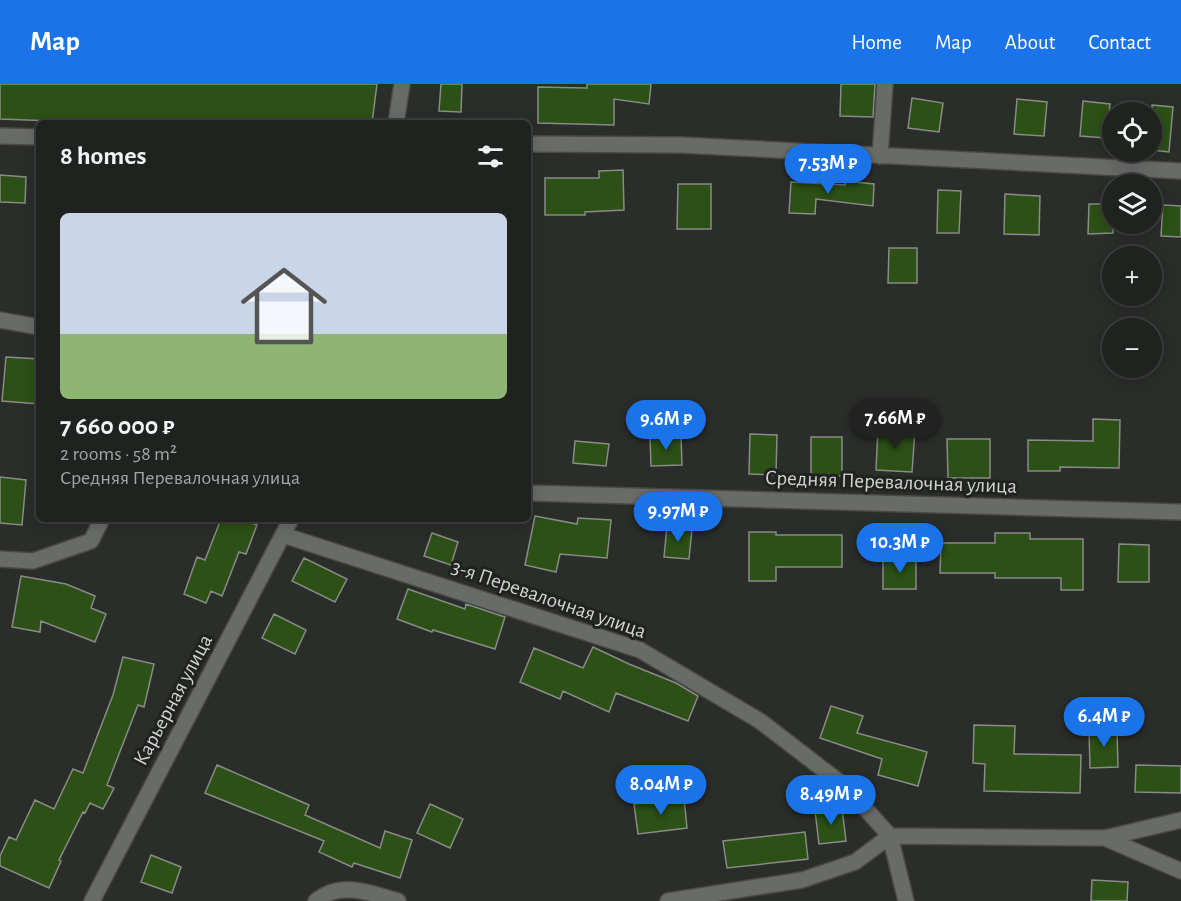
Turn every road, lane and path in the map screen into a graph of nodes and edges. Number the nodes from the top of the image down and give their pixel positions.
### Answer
1 (402, 84) edge
2 (885, 84) edge
3 (396, 120) edge
4 (0, 136) edge
5 (36, 137) edge
6 (531, 144) edge
7 (880, 156) junction
8 (1181, 171) edge
9 (0, 320) edge
10 (36, 326) edge
11 (531, 493) edge
12 (1181, 512) edge
13 (100, 522) edge
14 (290, 522) edge
15 (283, 536) junction
16 (0, 559) edge
17 (1181, 820) edge
18 (890, 836) junction
19 (1105, 838) junction
20 (1181, 872) edge
21 (92, 901) edge
22 (316, 901) edge
23 (398, 901) edge
24 (668, 901) edge
25 (906, 901) edge

1 - 3 street
2 - 7 street
4 - 5 street
6 - 7 street
7 - 8 street
9 - 10 street
11 - 12 street, Средняя Перевалочная улица
13 - 16 street
14 - 15 street, Карьерная улица
15 - 18 street, 3-я Перевалочная улица
15 - 21 street, Карьерная улица
17 - 19 street
18 - 19 street
18 - 24 street
18 - 25 street
19 - 20 street
22 - 23 street

